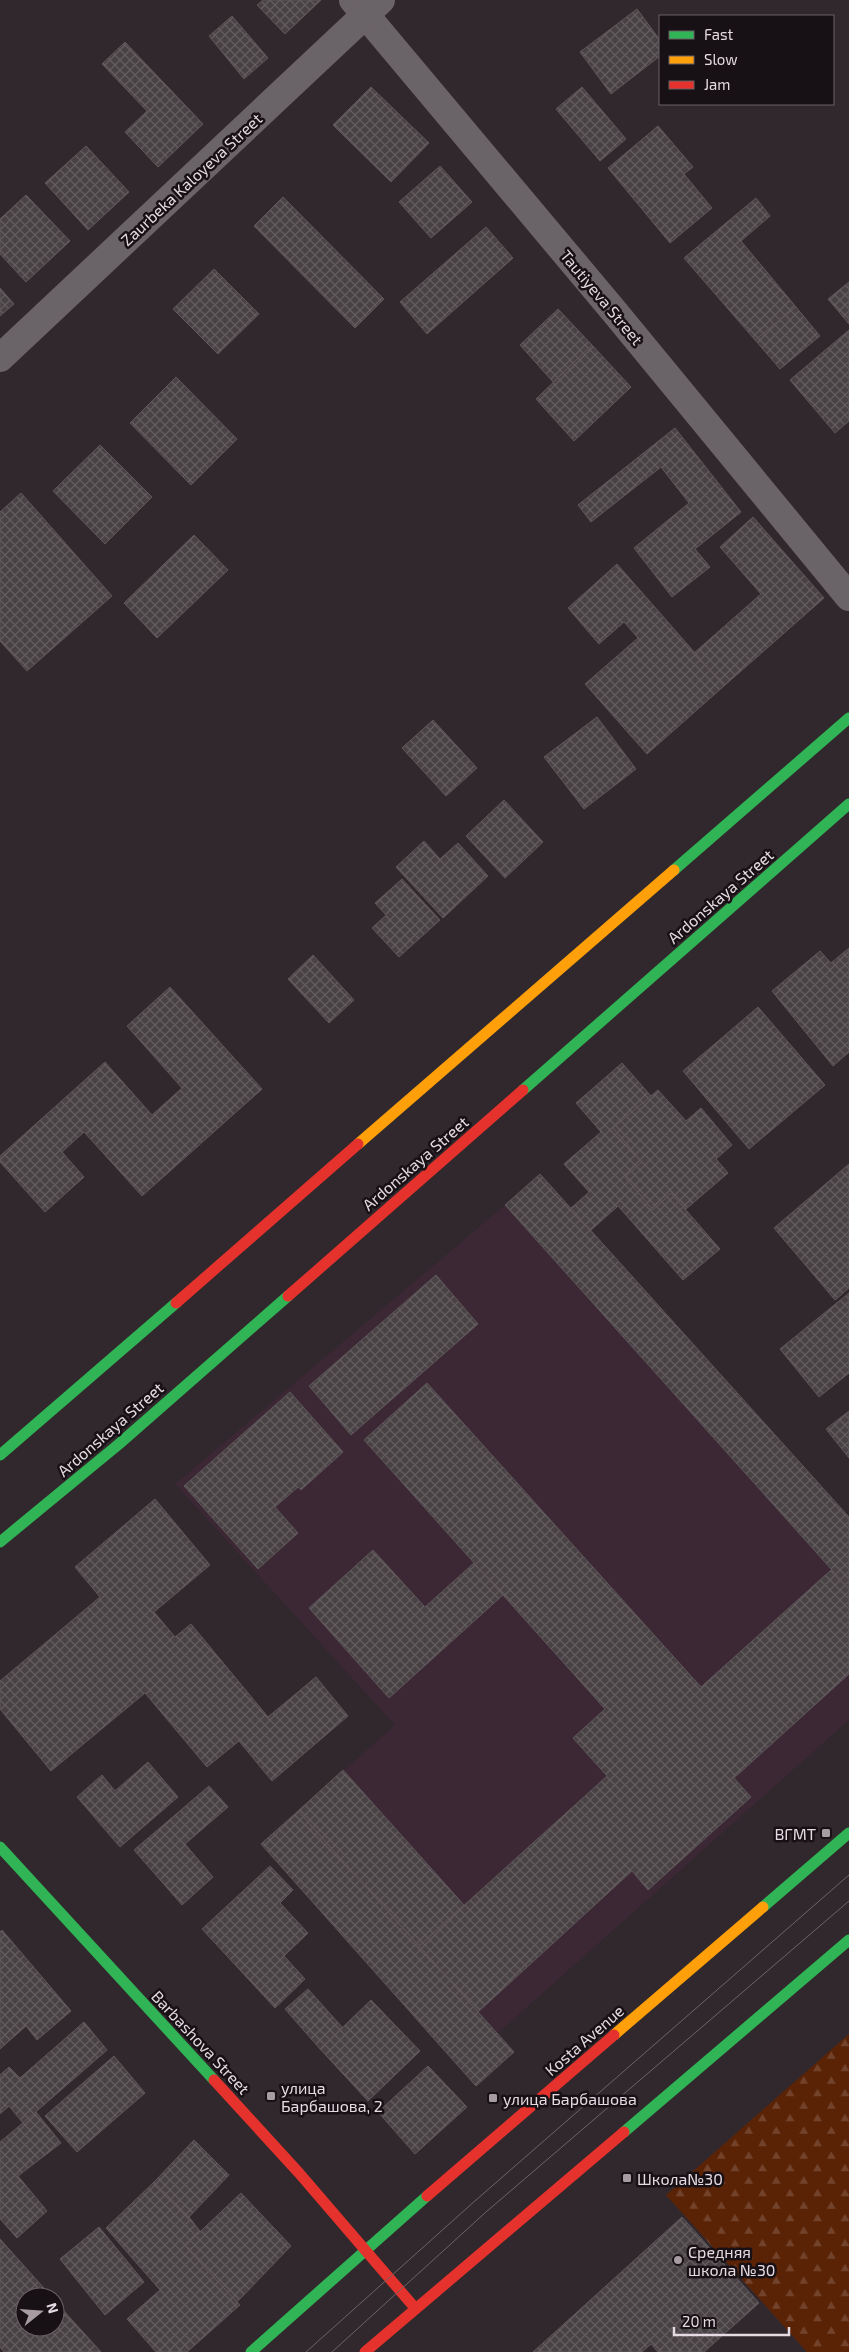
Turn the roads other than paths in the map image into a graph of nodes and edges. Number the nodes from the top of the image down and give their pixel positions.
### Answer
1 (367, 5) edge
2 (0, 358) edge
3 (849, 597) edge
4 (849, 718) edge
5 (849, 804) edge
6 (0, 1455) edge
7 (0, 1542) edge
8 (849, 1833) edge
9 (0, 1847) edge
10 (849, 1940) edge
11 (367, 2250) junction
12 (415, 2308) junction
13 (251, 2352) edge
14 (365, 2352) edge

1 - 2 street, Zaurbeka Kaloyeva Street
1 - 3 street, Tautiyeva Street
4 - 6 main road
5 - 7 main road, Ardonskaya Street
8 - 11 main road, Kosta Avenue
9 - 11 main road, Barbashova Street
10 - 12 main road
11 - 12 main road, Barbashova Street
11 - 13 main road, Kosta Avenue
12 - 14 main road

